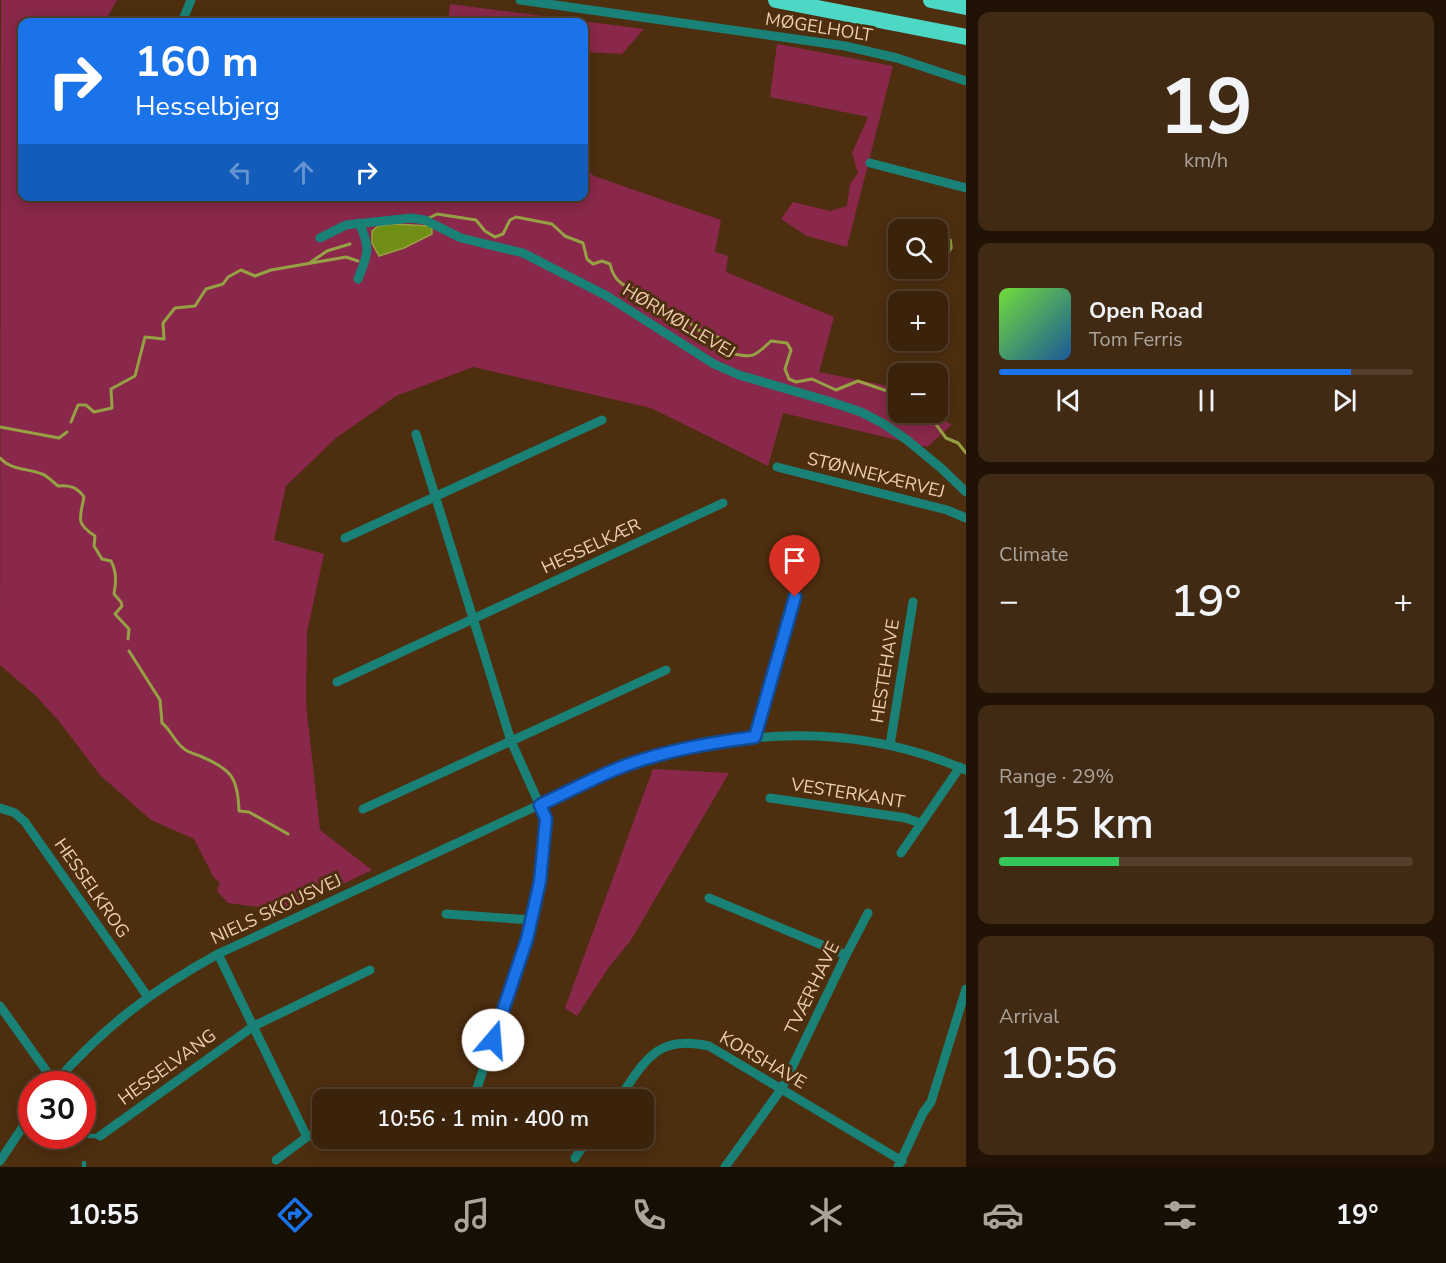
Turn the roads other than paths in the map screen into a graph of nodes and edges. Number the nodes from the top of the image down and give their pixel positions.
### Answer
1 (191, 0) edge
2 (520, 0) edge
3 (776, 0) edge
4 (931, 0) edge
5 (966, 7) edge
6 (184, 18) edge
7 (934, 30) junction
8 (966, 37) edge
9 (966, 42) edge
10 (966, 81) edge
11 (870, 163) dead end
12 (966, 188) edge
13 (359, 223) junction
14 (320, 238) dead end
15 (358, 279) dead end
16 (602, 420) dead end
17 (416, 434) dead end
18 (777, 467) dead end
19 (966, 492) edge
20 (436, 496) junction
21 (723, 503) dead end
22 (966, 518) edge
23 (345, 538) dead end
24 (795, 597) dead end
25 (912, 602) dead end
26 (473, 619) junction
27 (666, 669) dead end
28 (338, 682) dead end
29 (755, 737) junction
30 (511, 741) junction
31 (890, 745) junction
32 (963, 768) edge
33 (770, 798) dead end
34 (540, 805) junction
35 (0, 808) edge
36 (363, 809) dead end
37 (920, 823) junction
38 (902, 853) dead end
39 (709, 898) dead end
40 (868, 913) dead end
41 (447, 914) dead end
42 (531, 920) junction
43 (218, 954) junction
44 (846, 955) junction
45 (369, 970) dead end
46 (966, 989) edge
47 (148, 997) junction
48 (0, 1006) edge
49 (7, 1015) junction
50 (0, 1024) edge
51 (254, 1026) junction
52 (45, 1071) edge
53 (66, 1071) edge
54 (782, 1088) junction
55 (477, 1089) edge
56 (626, 1089) edge
57 (18, 1134) edge
58 (312, 1135) edge
59 (96, 1136) edge
60 (100, 1136) joint
61 (307, 1137) junction
62 (582, 1149) edge
63 (575, 1158) dead end
64 (276, 1160) dead end
65 (0, 1161) edge
66 (900, 1164) edge
67 (725, 1167) edge

1 - 6 street
2 - 10 street, MØGELHOLT
3 - 7 highway
4 - 5 highway
7 - 8 highway
7 - 9 highway
11 - 12 street
13 - 14 street, HØRMØLLEVEJ
13 - 15 street
13 - 19 street, HØRMØLLEVEJ
16 - 20 street
17 - 20 street
18 - 22 street, STØNNEKÆRVEJ
20 - 23 street
20 - 26 street
21 - 26 street, HESSELKÆR
24 - 29 street
25 - 31 street, HESTEHAVE
26 - 28 street, HESSELKÆR
26 - 30 street
27 - 30 street
29 - 31 street, NIELS SKOUSVEJ
29 - 34 street, NIELS SKOUSVEJ
30 - 34 street
30 - 36 street
31 - 32 street, NIELS SKOUSVEJ
32 - 37 street, VESTERKANT
33 - 37 street, VESTERKANT
34 - 42 street
34 - 43 street, NIELS SKOUSVEJ
35 - 47 street, HESSELKROG
37 - 38 street, VESTERKANT
39 - 44 street
40 - 44 street, TVÆRHAVE
41 - 42 street
42 - 55 street
43 - 47 street, NIELS SKOUSVEJ
43 - 51 street
44 - 54 street, TVÆRHAVE
45 - 51 street, HESSELVANG
46 - 66 street
47 - 53 street, NIELS SKOUSVEJ
48 - 49 street
49 - 50 street
49 - 52 street
51 - 60 street, HESSELVANG
51 - 61 street
54 - 56 street, KORSHAVE
54 - 66 street, KORSHAVE
54 - 67 street, TVÆRHAVE
57 - 65 street
58 - 61 street
59 - 60 lane
61 - 64 street
62 - 63 street

